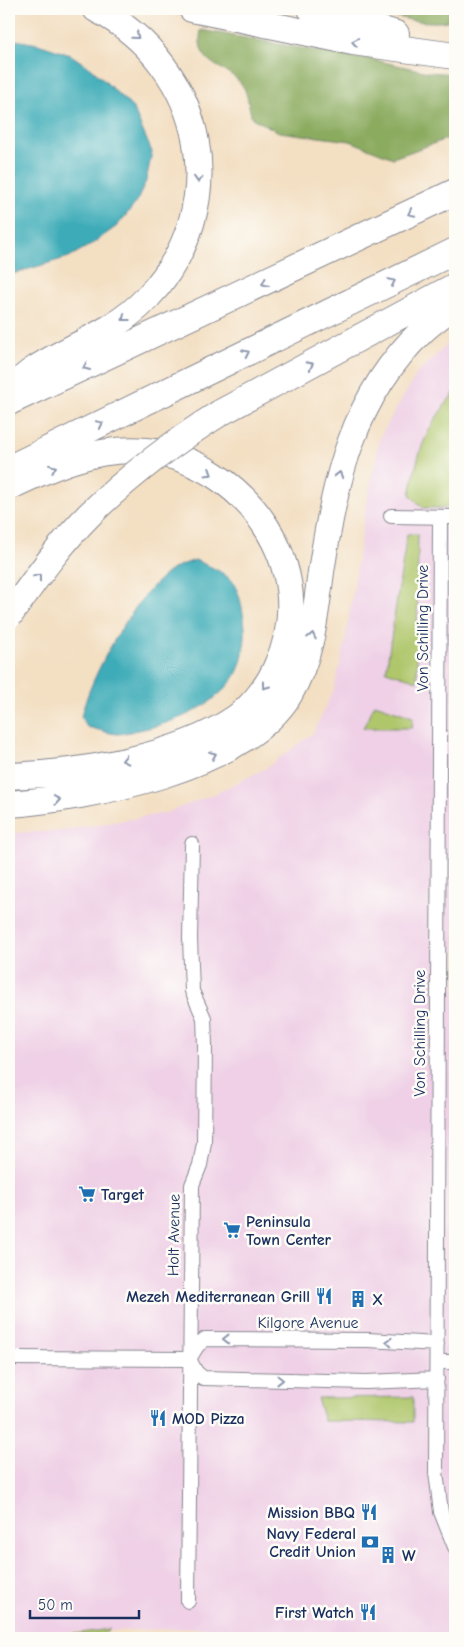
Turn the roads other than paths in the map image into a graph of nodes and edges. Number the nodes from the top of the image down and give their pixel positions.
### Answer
1 (96, 9) edge
2 (192, 9) edge
3 (311, 9) edge
4 (455, 45) edge
5 (455, 56) edge
6 (455, 192) edge
7 (455, 251) edge
8 (455, 286) edge
9 (455, 304) edge
10 (9, 391) edge
11 (9, 402) edge
12 (9, 469) edge
13 (9, 487) edge
14 (391, 516) dead end
15 (440, 517) junction
16 (455, 517) edge
17 (9, 616) edge
18 (9, 776) edge
19 (9, 804) edge
20 (192, 844) dead end
21 (437, 1344) junction
22 (9, 1358) edge
23 (189, 1359) junction
24 (438, 1362) junction
25 (455, 1362) edge
26 (437, 1379) junction
27 (455, 1547) edge
28 (188, 1601) dead end

1 -> 10 highway
5 -> 2 highway
3 - 4 highway
6 -> 11 highway
12 -> 7 highway
17 -> 8 highway, bridge
19 -> 9 highway
13 -> 18 highway
14 - 15 street
15 - 16 street
15 - 21 street, Von Schilling Drive
20 - 23 street, Holt Avenue
21 -> 23 street, Kilgore Avenue
21 - 24 street, Von Schilling Drive
22 - 23 street
23 -> 26 street
23 - 28 street, Holt Avenue
24 - 25 street
24 - 26 street, Von Schilling Drive
26 - 27 street, Von Schilling Drive

